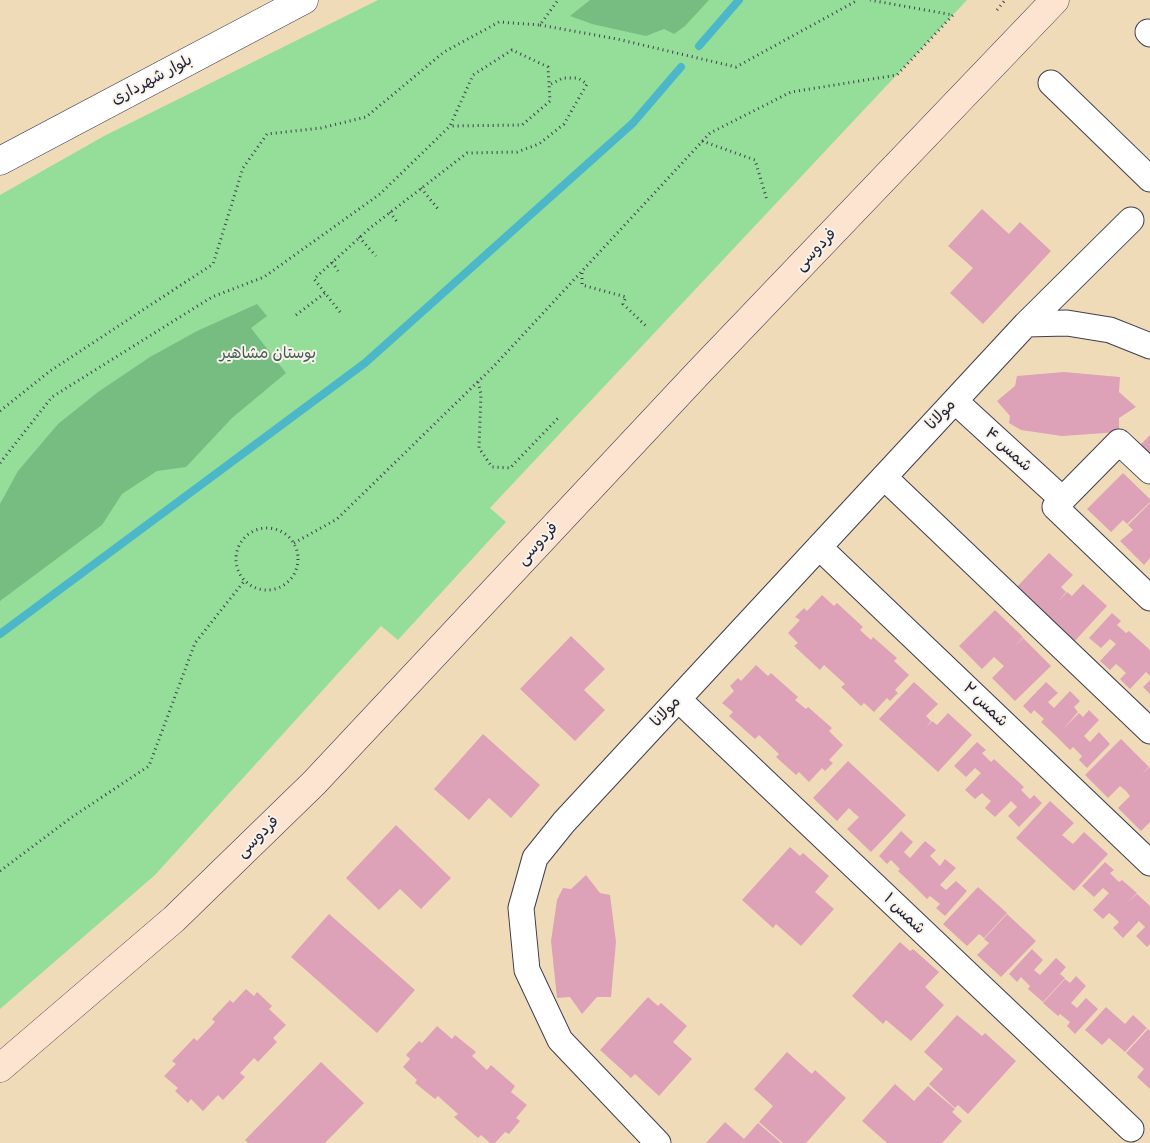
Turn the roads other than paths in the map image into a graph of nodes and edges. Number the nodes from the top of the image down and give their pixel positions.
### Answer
1 (304, 0) edge
2 (1055, 0) edge
3 (1051, 83) dead end
4 (0, 161) edge
5 (1150, 180) edge
6 (1131, 220) dead end
7 (1026, 324) junction
8 (1150, 346) edge
9 (954, 401) junction
10 (1150, 471) edge
11 (884, 477) junction
12 (1059, 503) junction
13 (819, 547) junction
14 (1150, 598) edge
15 (678, 699) junction
16 (1150, 731) edge
17 (1150, 863) edge
18 (0, 1068) edge
19 (1131, 1129) dead end
20 (658, 1143) edge

1 - 4 street, بلوار شهرداری
2 - 18 main road, فردوسی
3 - 5 street
6 - 7 street, مولانا
7 - 8 street
7 - 9 street, مولانا
9 - 11 street, مولانا
9 - 12 street, شمس ۴
10 - 12 street
11 - 13 street, مولانا
11 - 16 street
12 - 14 street, شمس ۴
13 - 15 street, مولانا
13 - 17 street, شمس ۲
15 - 19 street, شمس ۱
15 - 20 street, مولانا

